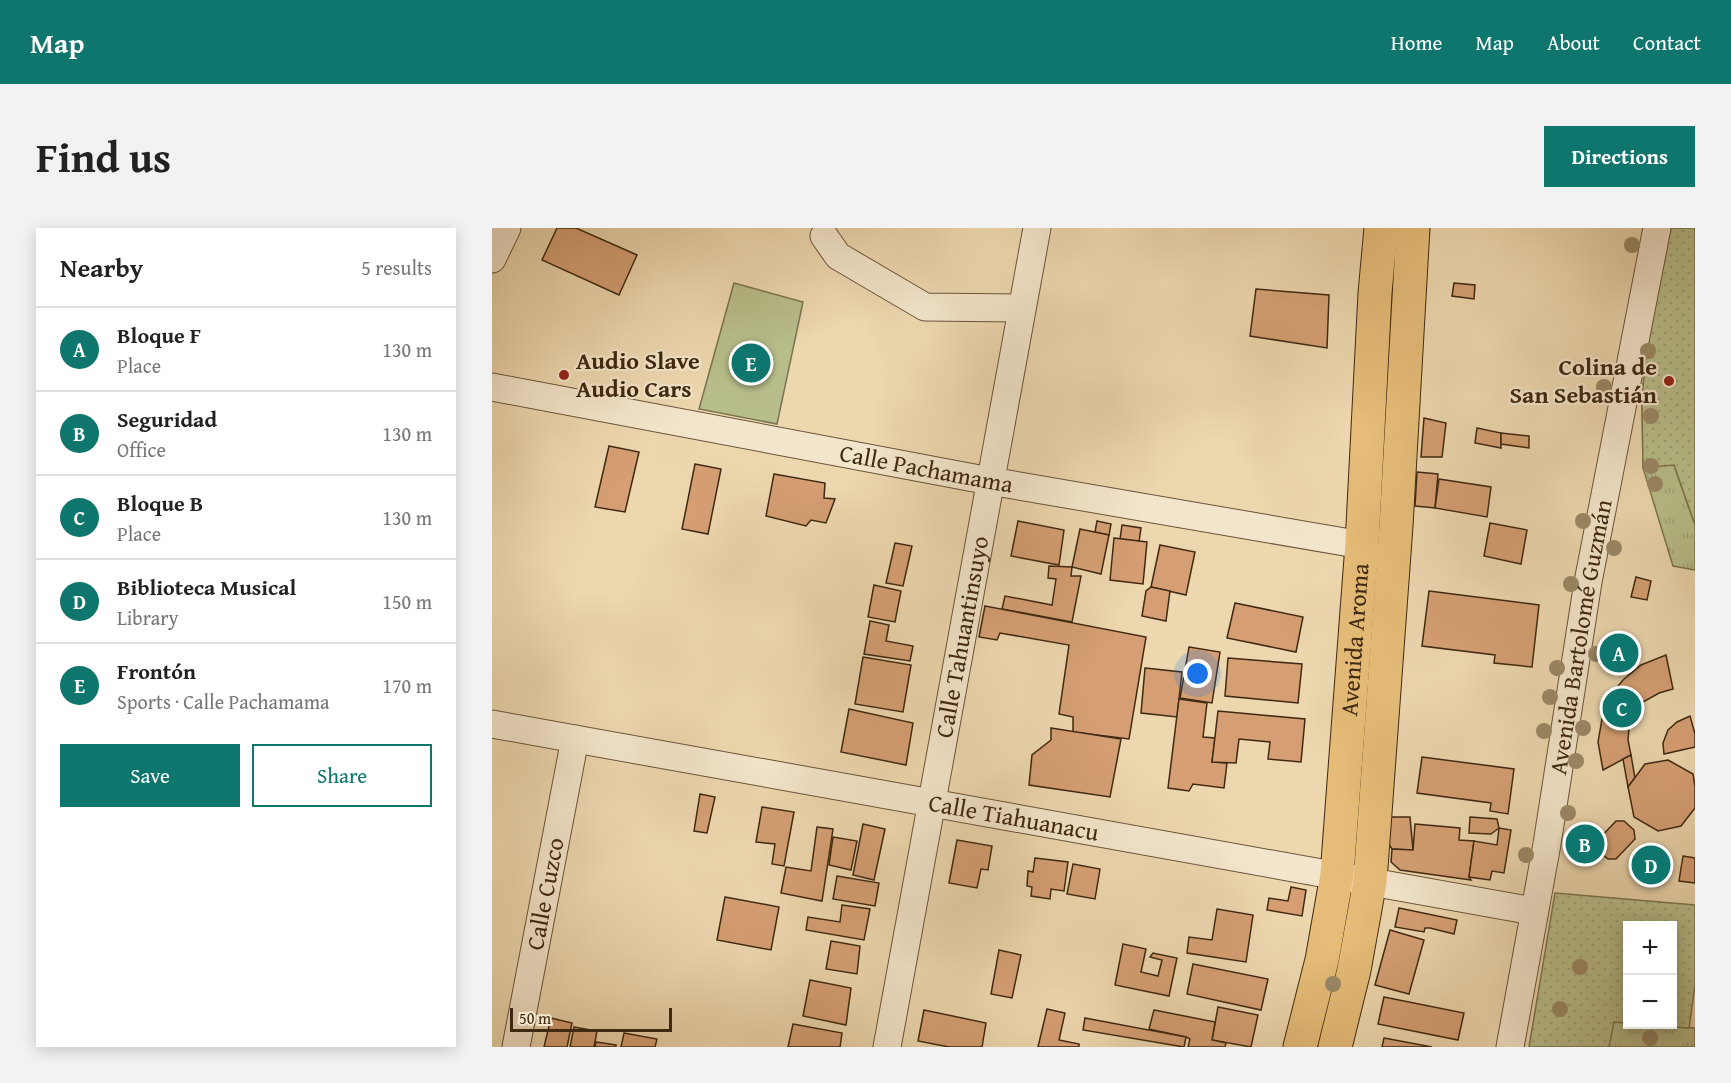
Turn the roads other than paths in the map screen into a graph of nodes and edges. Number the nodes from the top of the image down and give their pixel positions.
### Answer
1 (507, 228) edge
2 (1037, 228) edge
3 (1381, 228) edge
4 (1413, 228) edge
5 (1657, 228) edge
6 (824, 236) dead end
7 (492, 259) edge
8 (1022, 308) junction
9 (492, 387) edge
10 (990, 481) junction
11 (1362, 544) junction
12 (492, 724) edge
13 (574, 739) junction
14 (933, 803) junction
15 (1336, 875) junction
16 (1370, 881) junction
17 (1533, 911) junction
18 (516, 1047) edge
19 (887, 1047) edge
20 (1300, 1047) edge
21 (1335, 1047) edge
22 (1510, 1047) edge

1 - 7 street
2 - 8 street, Calle Tahuantinsuyo
3 - 11 main road, Avenida Aroma
4 - 16 main road, Avenida Aroma
5 - 17 street, Avenida Bartolomé Guzmán
6 - 8 street
8 - 10 street, Calle Tahuantinsuyo
9 - 10 street, Calle Pachamama
10 - 11 street, Calle Pachamama
10 - 14 street, Calle Tahuantinsuyo
11 - 15 main road, Avenida Aroma
12 - 13 street, Calle Tiahuanacu
13 - 14 street, Calle Tiahuanacu
13 - 18 street, Calle Cuzco
14 - 15 street, Calle Tiahuanacu
14 - 19 street, Calle Tahuantinsuyo
15 - 16 street, Calle Tiahuanacu
15 - 20 main road, Avenida Aroma
16 - 17 street, Calle Tiahuanacu
16 - 21 main road, Avenida Aroma
17 - 22 street, Avenida Bartolomé Guzmán

